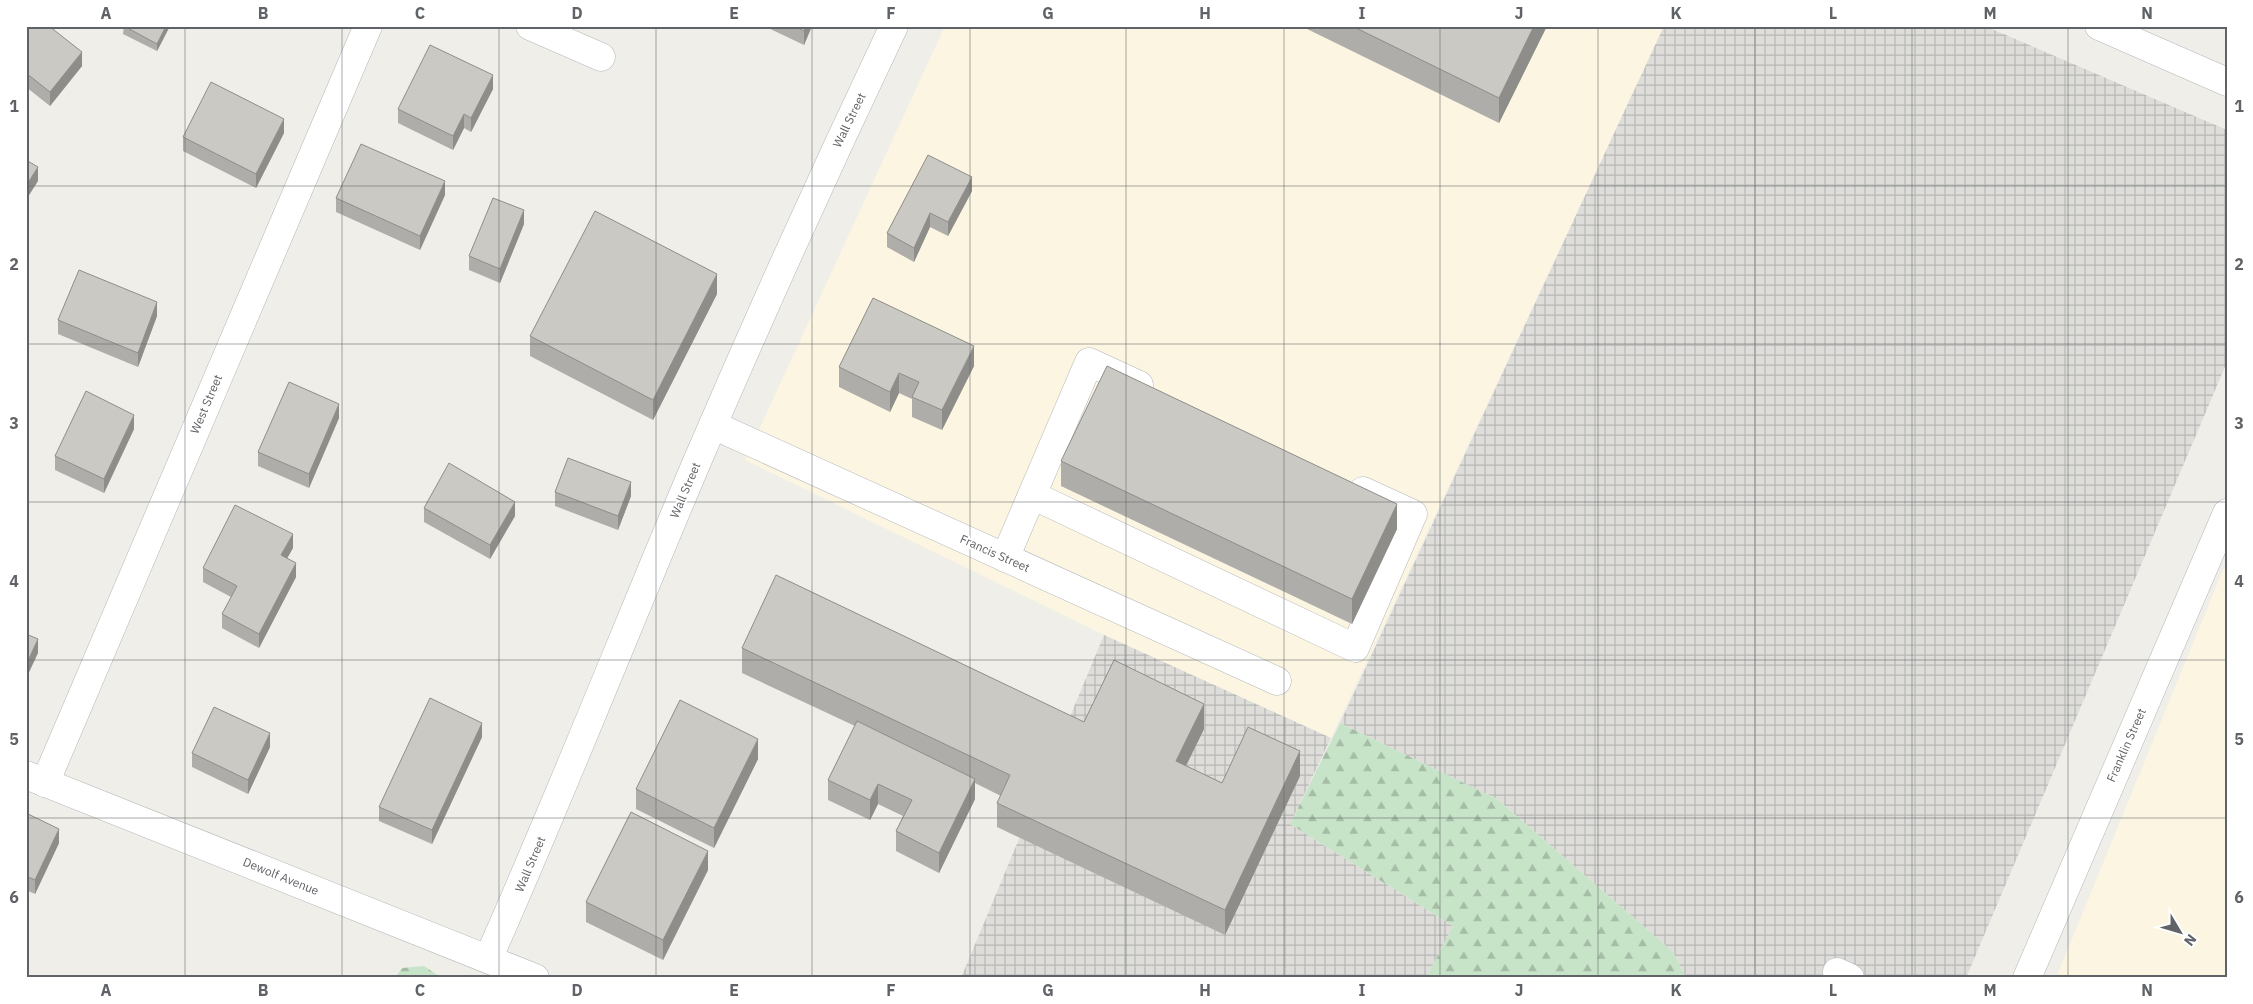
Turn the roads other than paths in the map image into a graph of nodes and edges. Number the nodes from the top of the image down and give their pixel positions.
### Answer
1 (368, 26) edge
2 (530, 26) edge
3 (894, 26) edge
4 (2099, 26) edge
5 (601, 57) dead end
6 (2227, 82) edge
7 (1161, 396) edge
8 (713, 425) junction
9 (1341, 480) edge
10 (1032, 495) junction
11 (2227, 512) edge
12 (1005, 558) junction
13 (1277, 681) dead end
14 (36, 779) edge
15 (488, 959) junction
16 (535, 978) edge
17 (2026, 978) edge

1 - 14 street, West Street
2 - 5 street
3 - 8 street, Wall Street
4 - 6 street
7 - 10 street
8 - 12 street, Francis Street
8 - 15 street, Wall Street
9 - 10 street
10 - 12 street
11 - 17 street, Franklin Street
12 - 13 street, Francis Street
14 - 15 street, Dewolf Avenue
15 - 16 street, Dewolf Avenue

